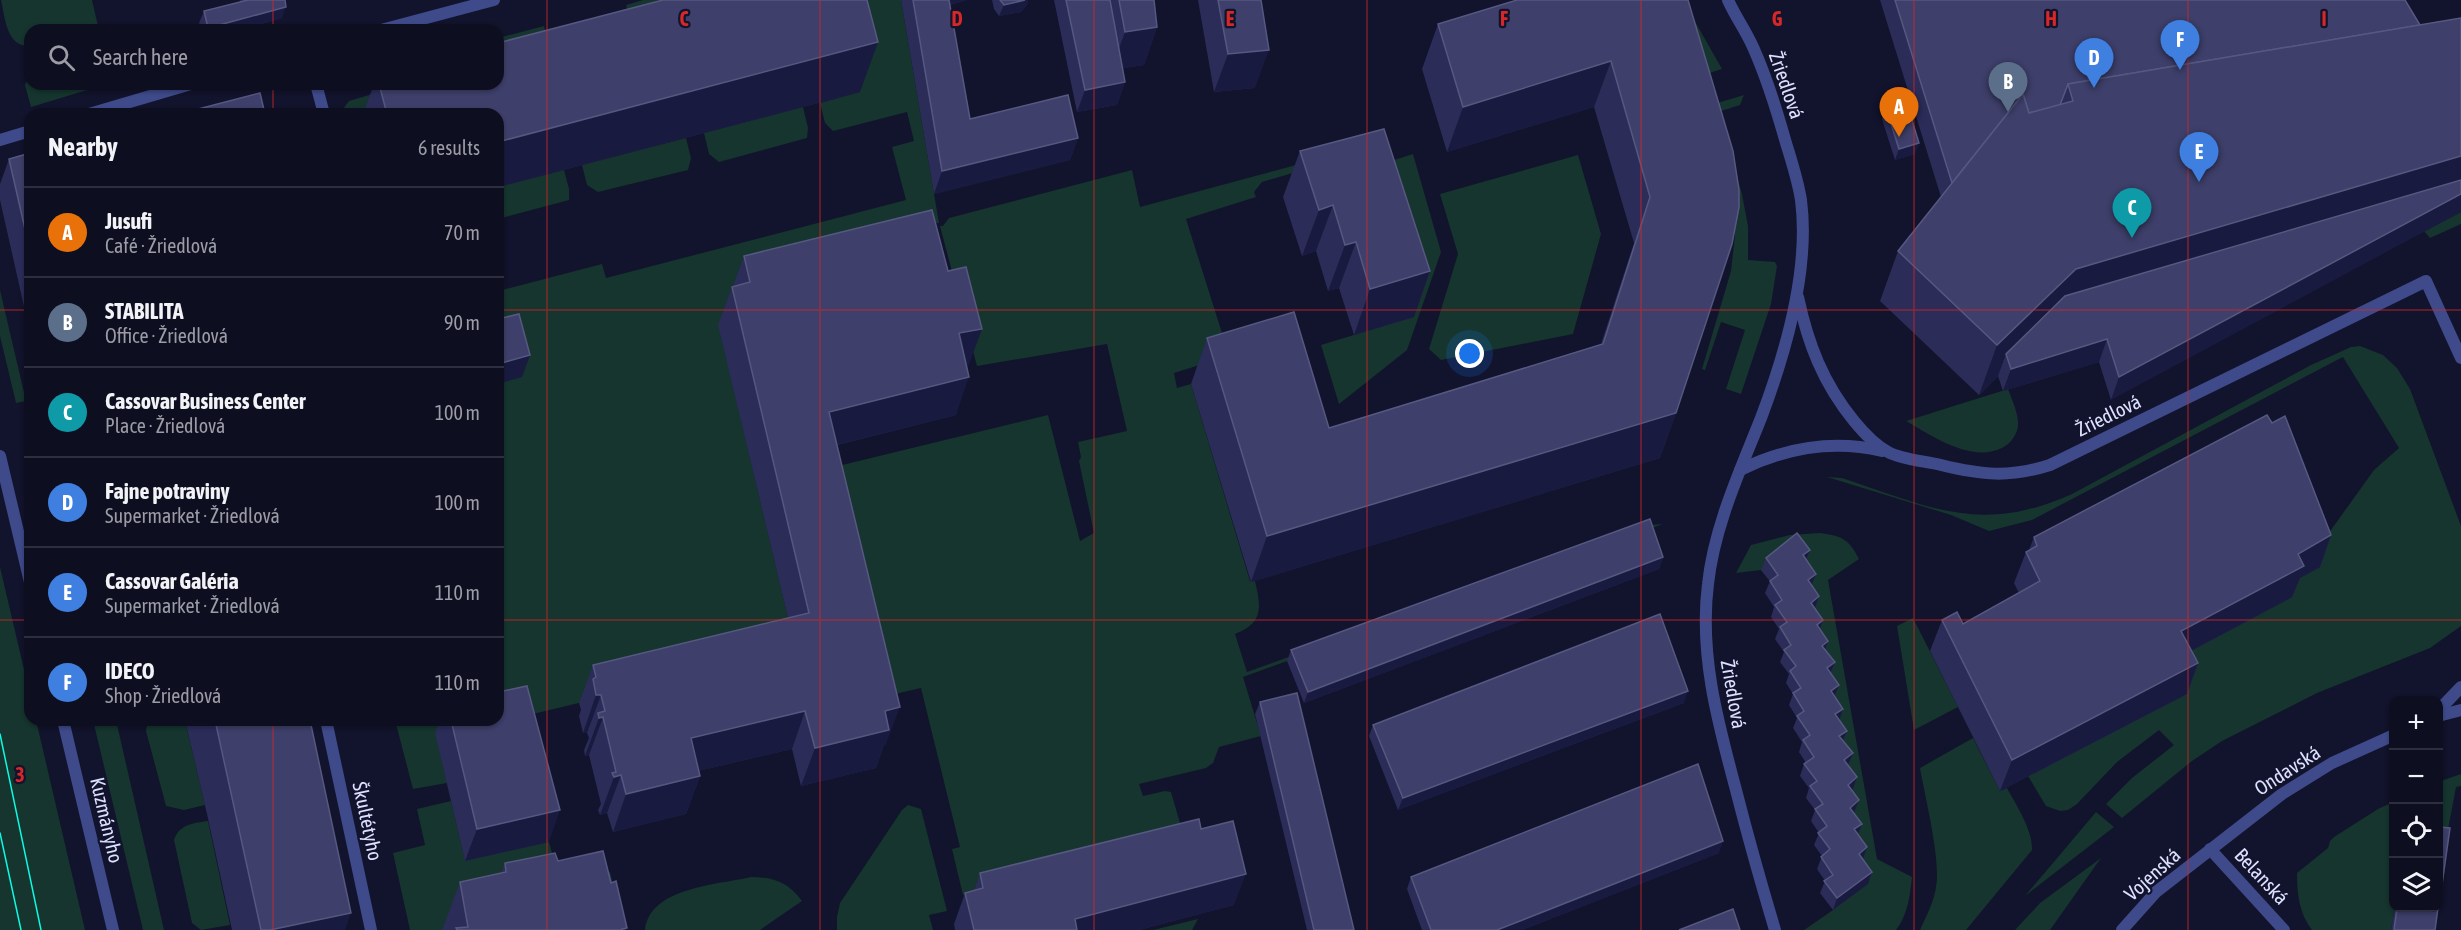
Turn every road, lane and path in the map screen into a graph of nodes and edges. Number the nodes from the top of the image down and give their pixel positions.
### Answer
1 (494, 0) edge
2 (1727, 1) edge
3 (404, 24) edge
4 (170, 90) edge
5 (318, 90) edge
6 (109, 108) edge
7 (322, 108) edge
8 (24, 133) edge
9 (0, 140) edge
10 (1797, 292) junction
11 (2461, 358) edge
12 (1888, 452) junction
13 (0, 456) edge
14 (1740, 470) junction
15 (24, 557) edge
16 (2461, 687) edge
17 (2443, 707) edge
18 (2461, 710) edge
19 (2443, 715) edge
20 (64, 726) edge
21 (327, 726) edge
22 (2389, 737) edge
23 (2210, 849) junction
24 (113, 930) edge
25 (371, 930) edge
26 (1775, 930) edge
27 (2122, 930) edge
28 (2284, 930) edge

1 - 3 street
2 - 10 street, Žriedlová
4 - 6 street
5 - 7 street
8 - 9 street
10 - 12 street, Žriedlová
10 - 14 street, Žriedlová
11 - 12 street, Žriedlová
12 - 14 street
13 - 15 street
14 - 26 street, Žriedlová
16 - 17 street
18 - 19 street
20 - 24 street, Kuzmányho
21 - 25 street, Škultétyho
22 - 23 street, Ondavská
23 - 27 street, Vojenská
23 - 28 street, Belanská

